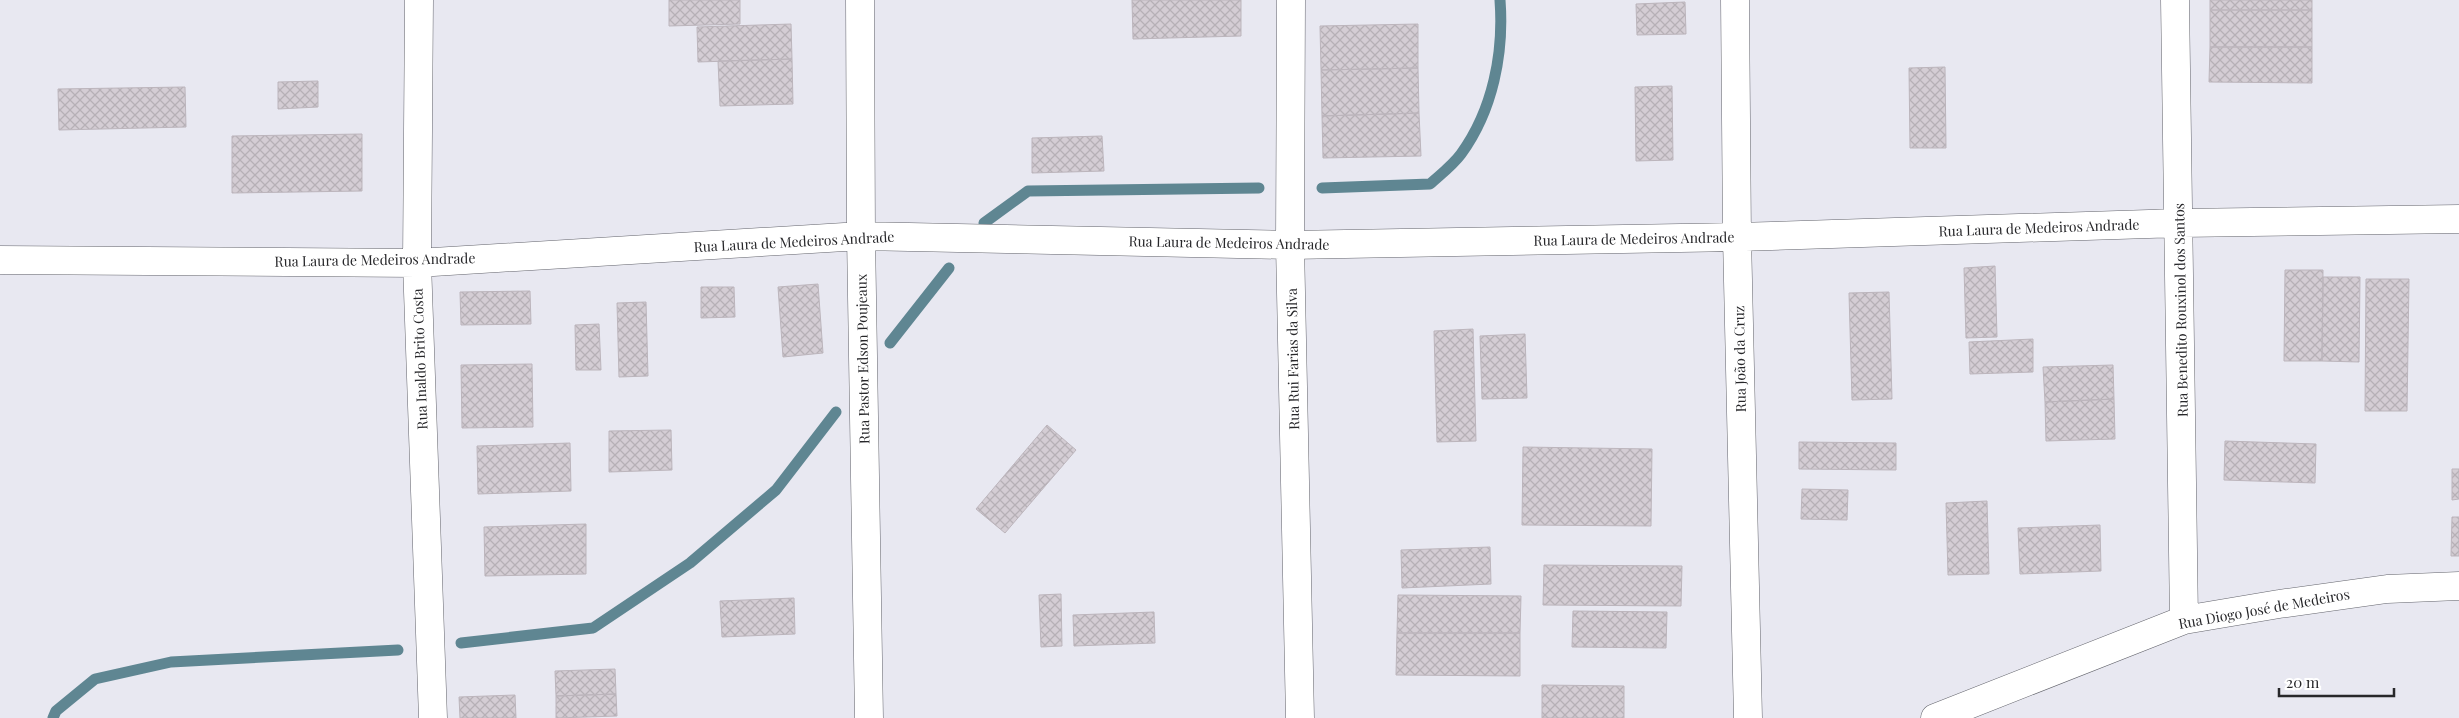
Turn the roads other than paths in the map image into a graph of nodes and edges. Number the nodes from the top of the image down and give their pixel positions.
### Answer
1 (419, 0) edge
2 (860, 0) edge
3 (1291, 0) edge
4 (1735, 0) edge
5 (2175, 0) edge
6 (2459, 219) edge
7 (2180, 223) junction
8 (861, 236) junction
9 (1737, 237) junction
10 (1290, 246) junction
11 (0, 260) edge
12 (417, 263) junction
13 (2459, 586) edge
14 (2184, 620) junction
15 (432, 718) edge
16 (869, 718) edge
17 (1300, 718) edge
18 (1748, 718) edge
19 (1935, 718) edge

1 - 12 street, Rua Inaldo Brito Costa
2 - 8 street, Rua Pastor Edson Poujeaux
3 - 10 street, Rua Rui Farias da Silva
4 - 9 street, Rua João da Cruz
5 - 7 street, Rua Benedito Rouxinol dos Santos
6 - 7 street, Rua Laura de Medeiros Andrade
7 - 9 street, Rua Laura de Medeiros Andrade
7 - 14 street, Rua Benedito Rouxinol dos Santos
8 - 10 street, Rua Laura de Medeiros Andrade
8 - 12 street, Rua Laura de Medeiros Andrade
8 - 16 street, Rua Pastor Edson Poujeaux
9 - 10 street, Rua Laura de Medeiros Andrade
9 - 18 street, Rua João da Cruz
10 - 17 street, Rua Rui Farias da Silva
11 - 12 street, Rua Laura de Medeiros Andrade
12 - 15 street, Rua Inaldo Brito Costa
13 - 14 street, Rua Diogo José de Medeiros
14 - 19 street, Rua Diogo José de Medeiros

